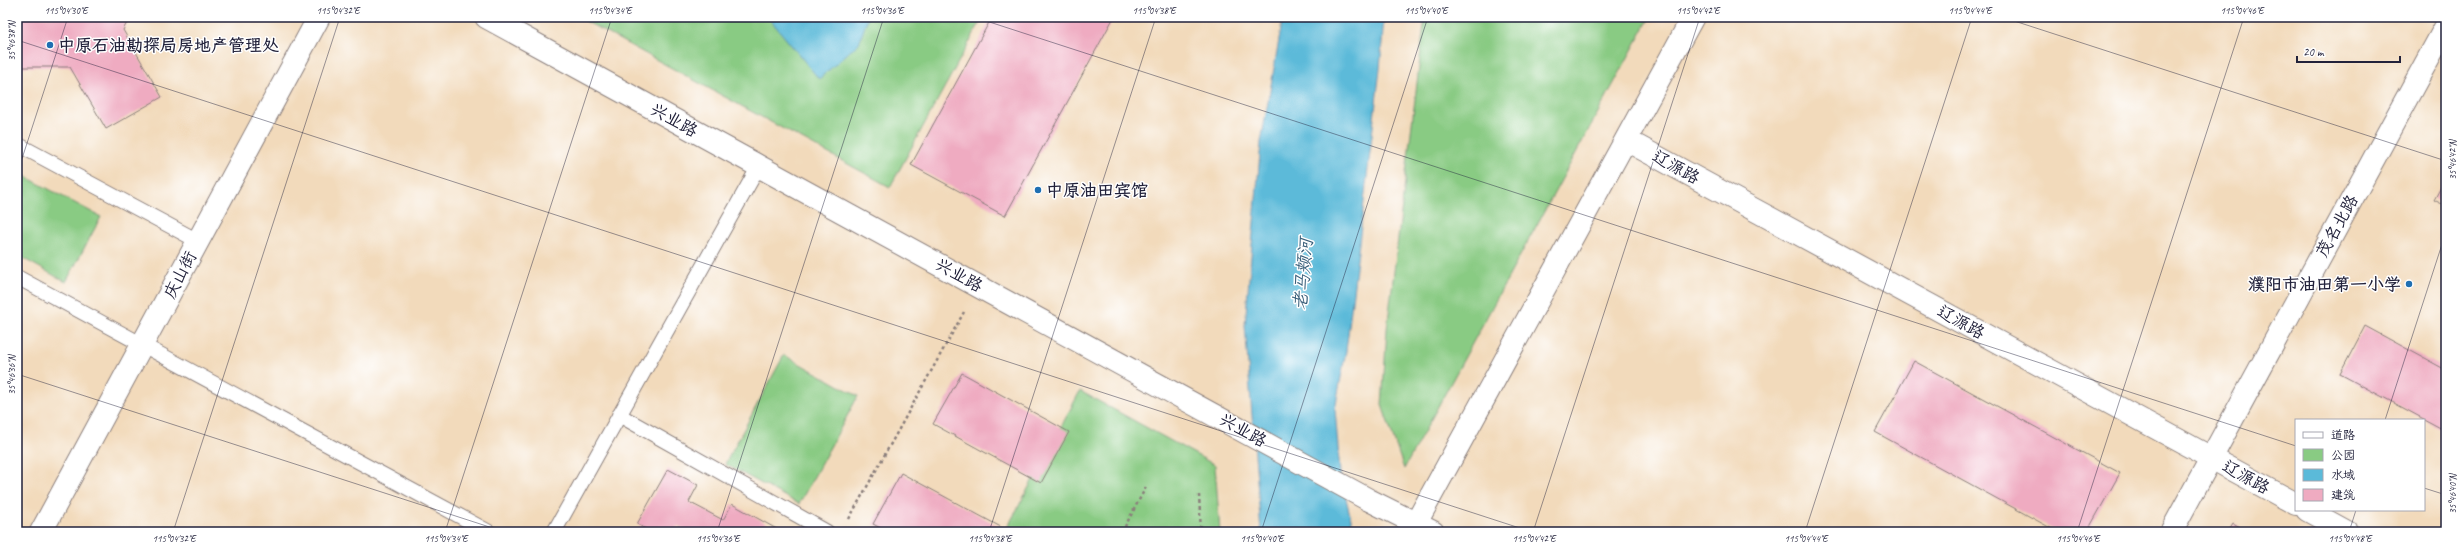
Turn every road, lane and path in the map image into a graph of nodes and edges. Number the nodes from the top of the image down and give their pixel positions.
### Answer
1 (319, 17) edge
2 (486, 17) edge
3 (1693, 17) edge
4 (2446, 26) edge
5 (1626, 140) junction
6 (17, 144) edge
7 (759, 166) junction
8 (198, 241) junction
9 (17, 276) edge
10 (978, 286) junction
11 (143, 343) junction
12 (619, 415) junction
13 (2211, 458) junction
14 (1146, 487) dead end
15 (1199, 496) dead end
16 (2295, 503) edge
17 (2309, 511) edge
18 (846, 525) dead end
19 (1425, 527) edge
20 (41, 532) edge
21 (489, 532) edge
22 (554, 532) edge
23 (826, 532) edge
24 (1122, 532) edge
25 (1201, 532) edge
26 (2171, 532) edge
27 (2347, 532) edge

1 - 8 street, 庆山街
2 - 7 street, 兴业路
3 - 5 street
4 - 13 street, 茂名北路
5 - 13 street, 辽源路
5 - 19 street
6 - 8 lane
7 - 10 street, 兴业路
7 - 12 lane
8 - 11 street, 庆山街
9 - 11 lane
10 - 18 path
10 - 19 street, 兴业路
11 - 20 street, 庆山街
11 - 21 lane
12 - 22 lane
12 - 23 lane
13 - 16 street, 辽源路
13 - 26 street, 茂名北路
14 - 24 path
15 - 25 path
17 - 27 street

